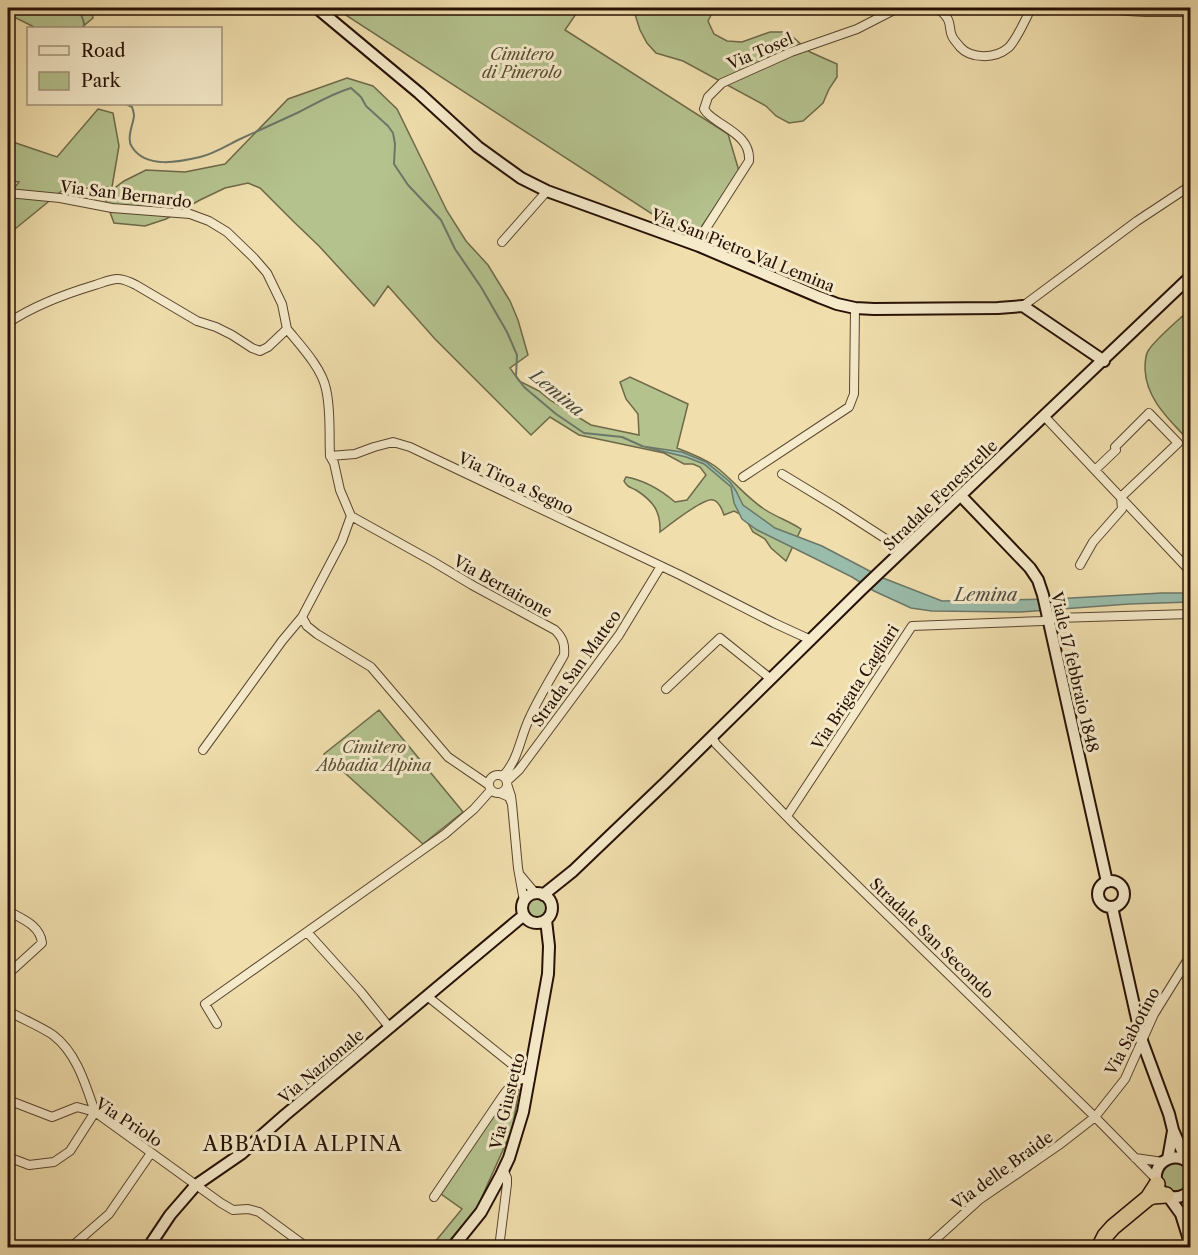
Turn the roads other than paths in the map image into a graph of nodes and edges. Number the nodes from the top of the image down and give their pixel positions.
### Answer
1 (317, 8) edge
2 (898, 8) edge
3 (938, 8) edge
4 (1031, 8) edge
5 (1108, 8) edge
6 (1188, 8) edge
7 (1191, 186) edge
8 (547, 191) junction
9 (8, 193) edge
10 (502, 242) dead end
11 (699, 246) junction
12 (1191, 277) edge
13 (1023, 306) junction
14 (855, 308) junction
15 (8, 323) edge
16 (287, 329) junction
17 (1104, 361) junction
18 (1044, 416) junction
19 (330, 456) junction
20 (1095, 470) junction
21 (782, 474) dead end
22 (743, 477) dead end
23 (961, 496) junction
24 (1121, 497) junction
25 (351, 516) junction
26 (903, 550) junction
27 (1080, 565) dead end
28 (661, 566) junction
29 (1191, 571) edge
30 (1191, 614) edge
31 (302, 617) junction
32 (1049, 617) junction
33 (811, 640) junction
34 (771, 679) junction
35 (666, 689) dead end
36 (712, 737) junction
37 (203, 750) dead end
38 (506, 780) junction
39 (490, 787) junction
40 (500, 793) junction
41 (512, 804) junction
42 (787, 816) junction
43 (520, 875) junction
44 (561, 881) junction
45 (1107, 882) junction
46 (539, 894) junction
47 (524, 901) junction
48 (551, 904) junction
49 (1112, 907) junction
50 (8, 911) edge
51 (524, 915) junction
52 (542, 922) junction
53 (307, 932) junction
54 (1191, 956) edge
55 (8, 974) edge
56 (427, 996) junction
57 (8, 1011) edge
58 (217, 1024) dead end
59 (390, 1028) junction
60 (1142, 1041) junction
61 (530, 1079) junction
62 (514, 1082) junction
63 (8, 1100) edge
64 (94, 1112) junction
65 (1095, 1117) junction
66 (1173, 1130) junction
67 (152, 1153) junction
68 (8, 1156) edge
69 (1134, 1157) junction
70 (1166, 1161) junction
71 (1189, 1162) edge
72 (504, 1171) junction
73 (196, 1185) junction
74 (1162, 1188) junction
75 (1187, 1194) edge
76 (434, 1197) dead end
77 (1185, 1220) edge
78 (1191, 1243) edge
79 (70, 1248) edge
80 (148, 1248) edge
81 (308, 1248) edge
82 (452, 1248) edge
83 (499, 1248) edge
84 (926, 1248) edge
85 (1100, 1248) edge

1 - 8 street, Via San Pietro Val Lemina
2 - 11 street, Via Tosel
3 - 4 street
5 - 6 street
7 - 13 street
8 - 10 street
8 - 11 street, Via San Pietro Val Lemina
9 - 16 street, Via San Bernardo
11 - 14 street, Via San Pietro Val Lemina
12 - 17 street, Stradale Fenestrelle
13 - 14 street, Via San Pietro Val Lemina
13 - 17 street
14 - 22 street
15 - 16 street
16 - 19 street
17 - 18 street, Stradale Fenestrelle
18 - 20 street
18 - 23 street, Stradale Fenestrelle
19 - 25 street
19 - 28 street, Via Tiro a Segno
20 - 24 street
20 - 24 street
21 - 26 street
23 - 26 street, Stradale Fenestrelle
23 - 32 street, Viale 17 febbraio 1848
24 - 27 street
24 - 29 street
25 - 31 street
25 - 38 street, Via Bertairone
26 - 33 street, Stradale Fenestrelle
28 - 33 street, Via Tiro a Segno
28 - 38 street, Strada San Matteo
30 - 32 street, Via Brigata Cagliari
31 - 37 street
31 - 39 street
32 - 42 street, Via Brigata Cagliari
32 - 45 street, Viale 17 febbraio 1848
33 - 34 street, Stradale Fenestrelle
34 - 35 street
34 - 36 street, Stradale Fenestrelle
36 - 42 street, Stradale San Secondo
36 - 44 street
38 - 39 street
38 - 40 street
38 - 41 street
39 - 40 street
39 - 53 street
40 - 41 street
41 - 43 street
42 - 65 street, Stradale San Secondo
43 - 46 street
43 - 47 street
44 - 46 street
44 - 48 street
45 - 49 street, Viale 17 febbraio 1848
45 - 49 street, Viale 17 febbraio 1848
46 - 47 street
46 - 48 street
47 - 51 street
48 - 52 street
49 - 60 street, Viale 17 febbraio 1848
50 - 55 street
51 - 52 street
51 - 56 street, Via Nazionale
52 - 61 street, Via Giustetto
53 - 58 street
53 - 59 street
54 - 60 street, Via Sabotino
56 - 59 street, Via Nazionale
56 - 62 street
57 - 64 street
59 - 73 street, Via Nazionale
60 - 65 street, Via Sabotino
60 - 66 street, Viale 17 febbraio 1848
61 - 62 street
61 - 72 street, Via Giustetto
62 - 76 street
63 - 64 street, Via Priolo
64 - 67 street, Via Priolo
64 - 68 street
65 - 69 street, Stradale San Secondo
65 - 84 street, Via delle Braide
66 - 70 street, Viale 17 febbraio 1848
66 - 71 street, Viale 17 febbraio 1848
67 - 73 street, Via Priolo
67 - 79 street
69 - 70 street
69 - 74 street, Stradale San Secondo
70 - 71 street
70 - 74 street, Viale 17 febbraio 1848
72 - 82 street, Via Giustetto
72 - 83 street
73 - 80 street, Via Nazionale
73 - 81 street, Via Priolo
74 - 75 street
74 - 77 street
74 - 85 highway
75 - 77 street
77 - 78 street

